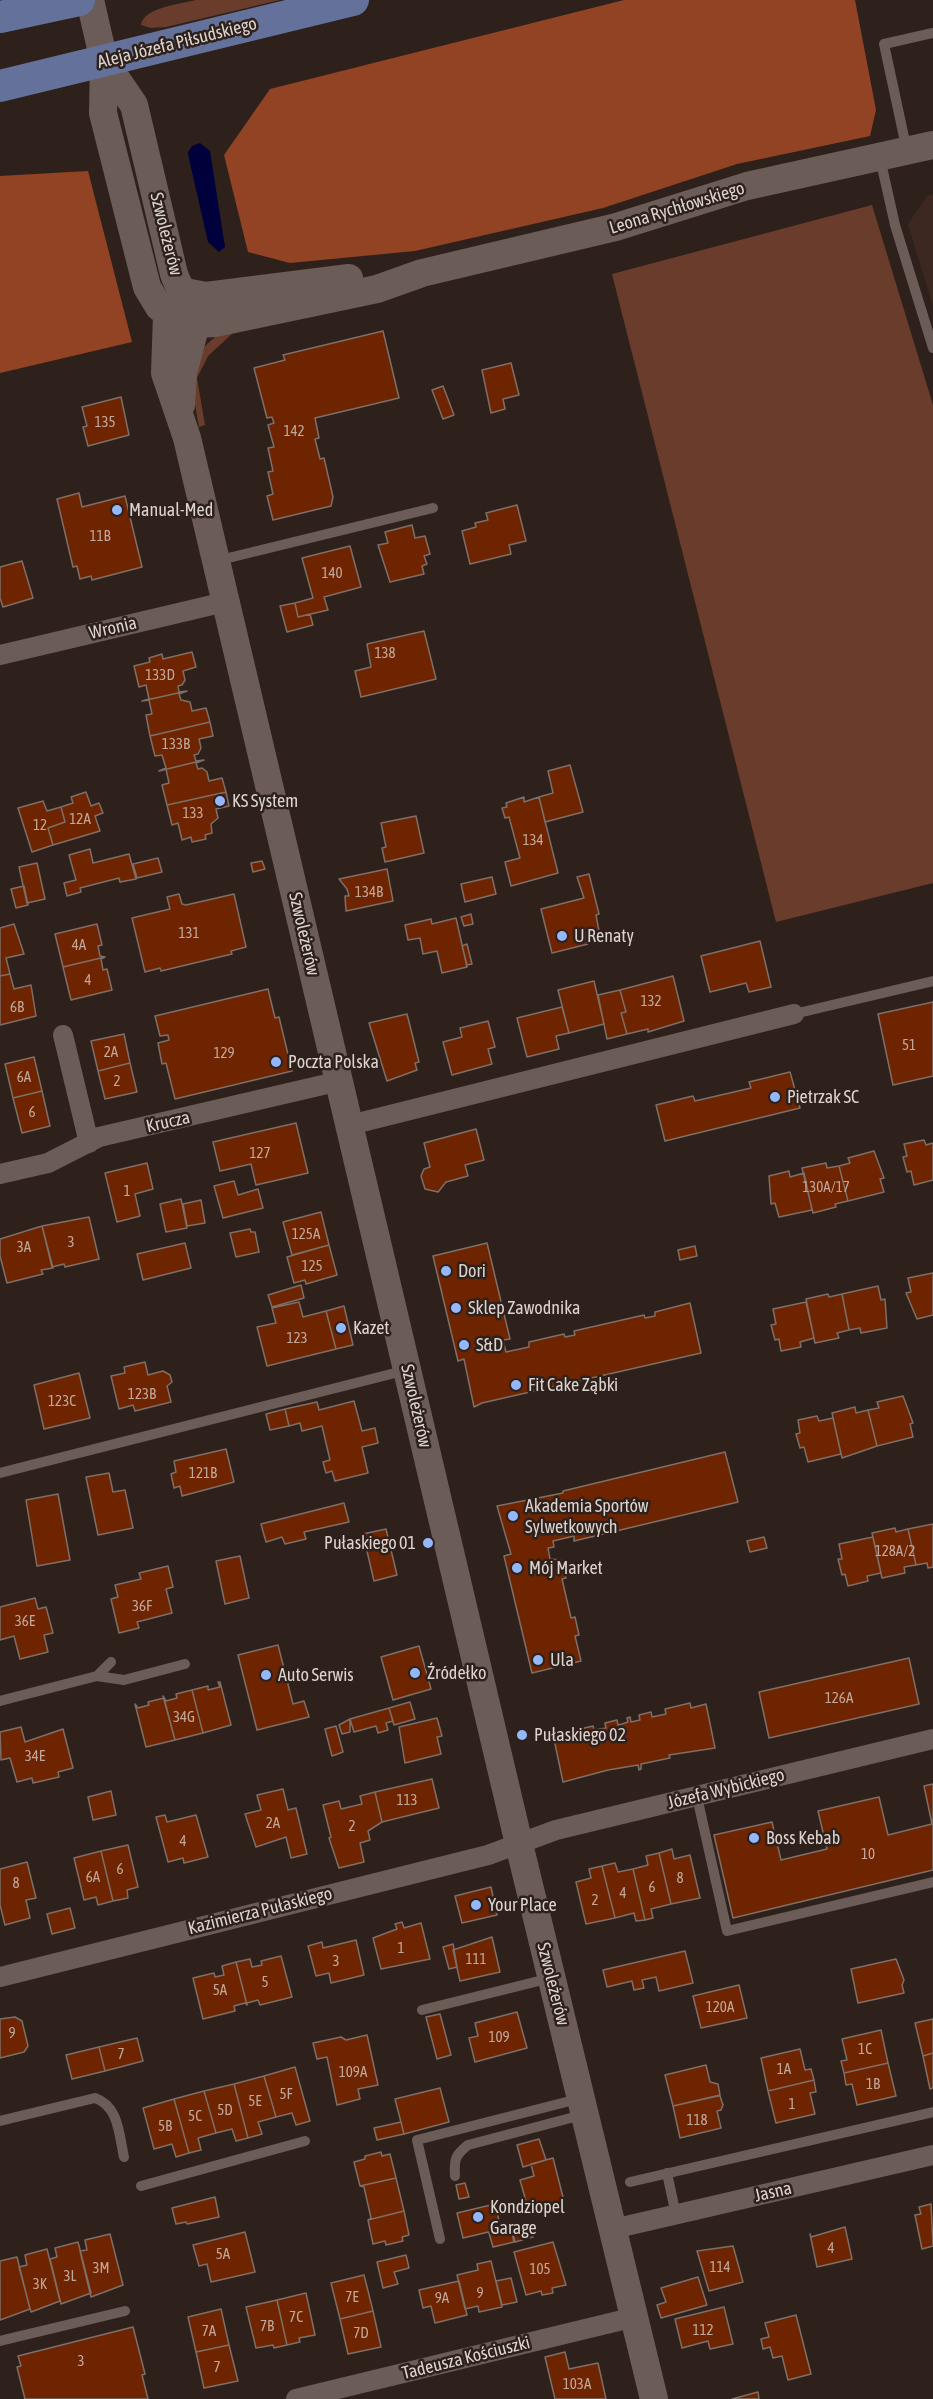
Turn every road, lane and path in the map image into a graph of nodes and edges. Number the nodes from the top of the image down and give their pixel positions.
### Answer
1 (79, 0) edge
2 (90, 0) edge
3 (353, 0) edge
4 (0, 18) edge
5 (933, 33) edge
6 (104, 61) junction
7 (0, 86) edge
8 (907, 151) edge
9 (422, 273) junction
10 (185, 292) junction
11 (167, 315) junction
12 (196, 324) junction
13 (933, 348) edge
14 (176, 414) junction
15 (433, 508) dead end
16 (215, 561) junction
17 (225, 602) junction
18 (0, 655) edge
19 (933, 981) edge
20 (794, 1014) joint
21 (63, 1035) dead end
22 (340, 1082) junction
23 (350, 1125) junction
24 (89, 1143) junction
25 (0, 1174) edge
26 (408, 1370) junction
27 (0, 1473) edge
28 (111, 1662) dead end
29 (185, 1664) dead end
30 (97, 1676) junction
31 (0, 1701) edge
32 (933, 1739) edge
33 (697, 1797) junction
34 (519, 1844) junction
35 (933, 1882) edge
36 (0, 1977) edge
37 (551, 1978) junction
38 (422, 2010) dead end
39 (584, 2106) junction
40 (933, 2112) edge
41 (0, 2121) edge
42 (305, 2141) dead end
43 (933, 2156) edge
44 (124, 2157) dead end
45 (667, 2173) junction
46 (455, 2176) dead end
47 (630, 2182) dead end
48 (141, 2186) dead end
49 (676, 2215) junction
50 (614, 2229) junction
51 (440, 2239) dead end
52 (125, 2311) dead end
53 (635, 2317) junction
54 (0, 2341) edge
55 (296, 2399) edge
56 (654, 2399) edge

1 - 4 main road
2 - 6 street, Szwoleżerów
3 - 6 main road, Aleja Józefa Piłsudskiego
5 - 8 lane
6 - 7 main road, Aleja Józefa Piłsudskiego
6 - 10 street, Szwoleżerów
6 - 11 street, Szwoleżerów
8 - 9 street, Leona Rychłowskiego
8 - 13 lane
9 - 10 street, Leona Rychłowskiego
9 - 12 street, Leona Rychłowskiego
10 - 12 street, Szwoleżerów
11 - 12 street
11 - 14 street, Szwoleżerów
12 - 14 street, Szwoleżerów
14 - 16 street, Szwoleżerów
15 - 16 lane
16 - 17 street, Szwoleżerów
17 - 18 street, Wronia
17 - 22 street, Szwoleżerów
19 - 20 lane
20 - 23 street
21 - 24 street
22 - 23 street, Szwoleżerów
22 - 24 street, Krucza
23 - 26 street, Szwoleżerów
24 - 25 street, Krucza
26 - 27 lane
26 - 34 street, Szwoleżerów
28 - 30 lane
29 - 30 lane
30 - 31 lane
32 - 33 street, Józefa Wybickiego
33 - 34 street, Józefa Wybickiego
33 - 35 lane
34 - 36 street, Kazimierza Pułaskiego
34 - 37 street, Szwoleżerów
37 - 38 lane
37 - 39 street, Szwoleżerów
39 - 46 lane
39 - 50 street, Szwoleżerów
39 - 51 lane
40 - 45 lane
41 - 44 lane
42 - 48 lane
43 - 49 street, Jasna
45 - 47 lane
45 - 49 lane
49 - 50 street, Jasna
50 - 53 street, Szwoleżerów
52 - 54 lane
53 - 55 street, Tadeusza Kościuszki
53 - 56 street, Szwoleżerów

